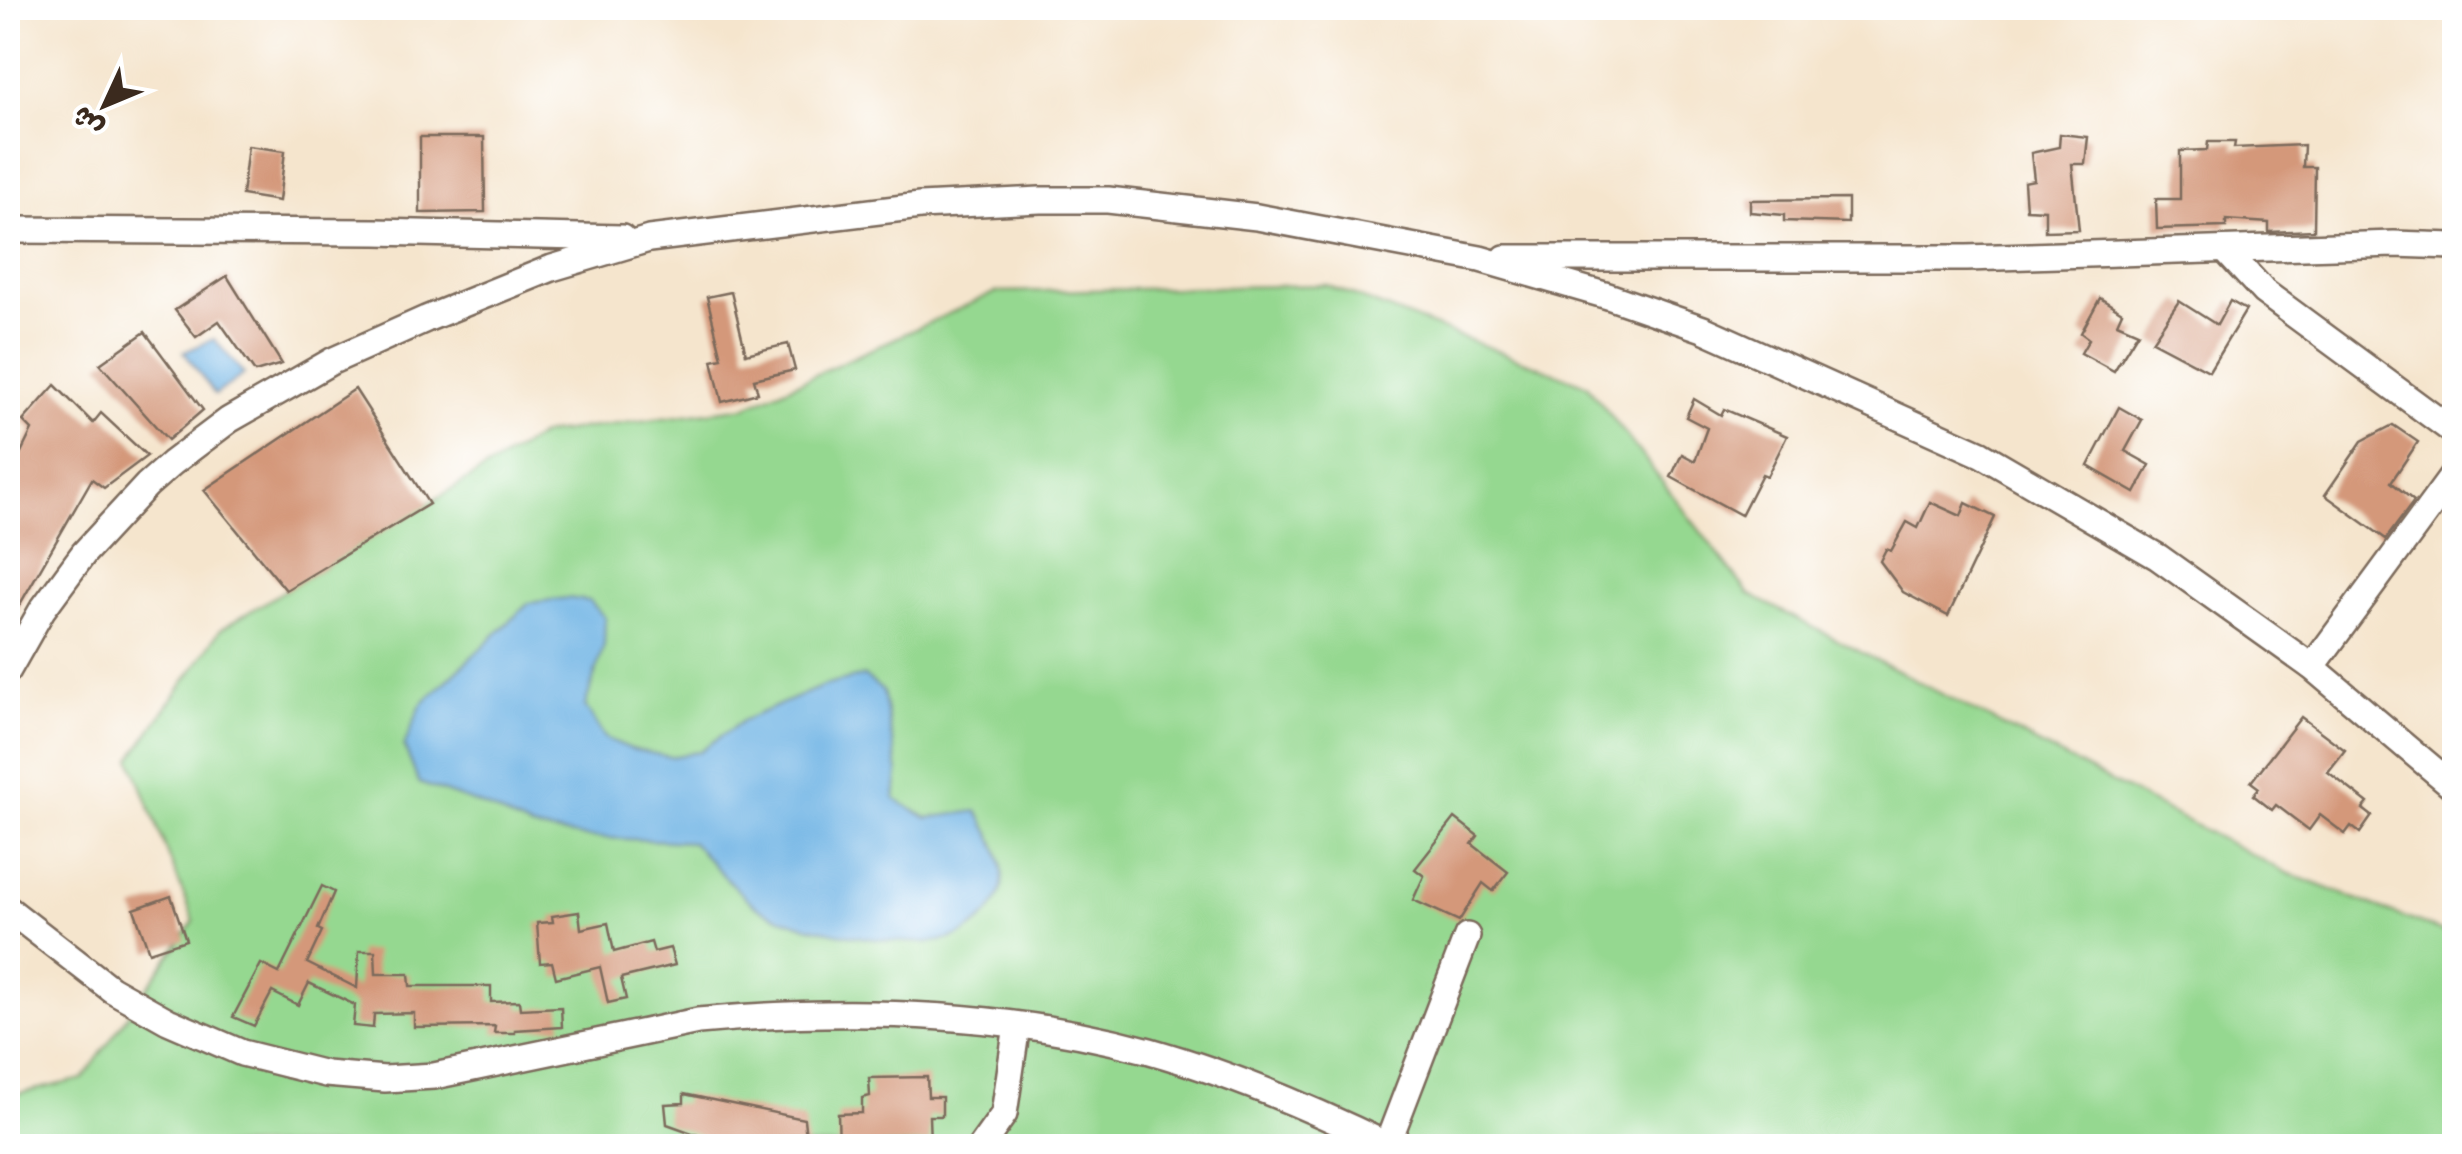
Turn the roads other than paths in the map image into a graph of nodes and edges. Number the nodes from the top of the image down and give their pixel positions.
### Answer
1 (8, 230) edge
2 (649, 239) junction
3 (2454, 246) edge
4 (2227, 252) junction
5 (1480, 259) junction
6 (2454, 432) edge
7 (2454, 474) edge
8 (2312, 667) junction
9 (8, 670) edge
10 (2454, 787) edge
11 (8, 908) edge
12 (1467, 936) dead end
13 (1016, 1025) junction
14 (981, 1146) edge
15 (1388, 1146) edge

1 - 2 street
2 - 5 street
2 - 9 street
3 - 4 street
4 - 5 street
4 - 6 street
5 - 8 street
7 - 8 street
8 - 10 street
11 - 13 street
12 - 15 street
13 - 14 street
13 - 15 street

